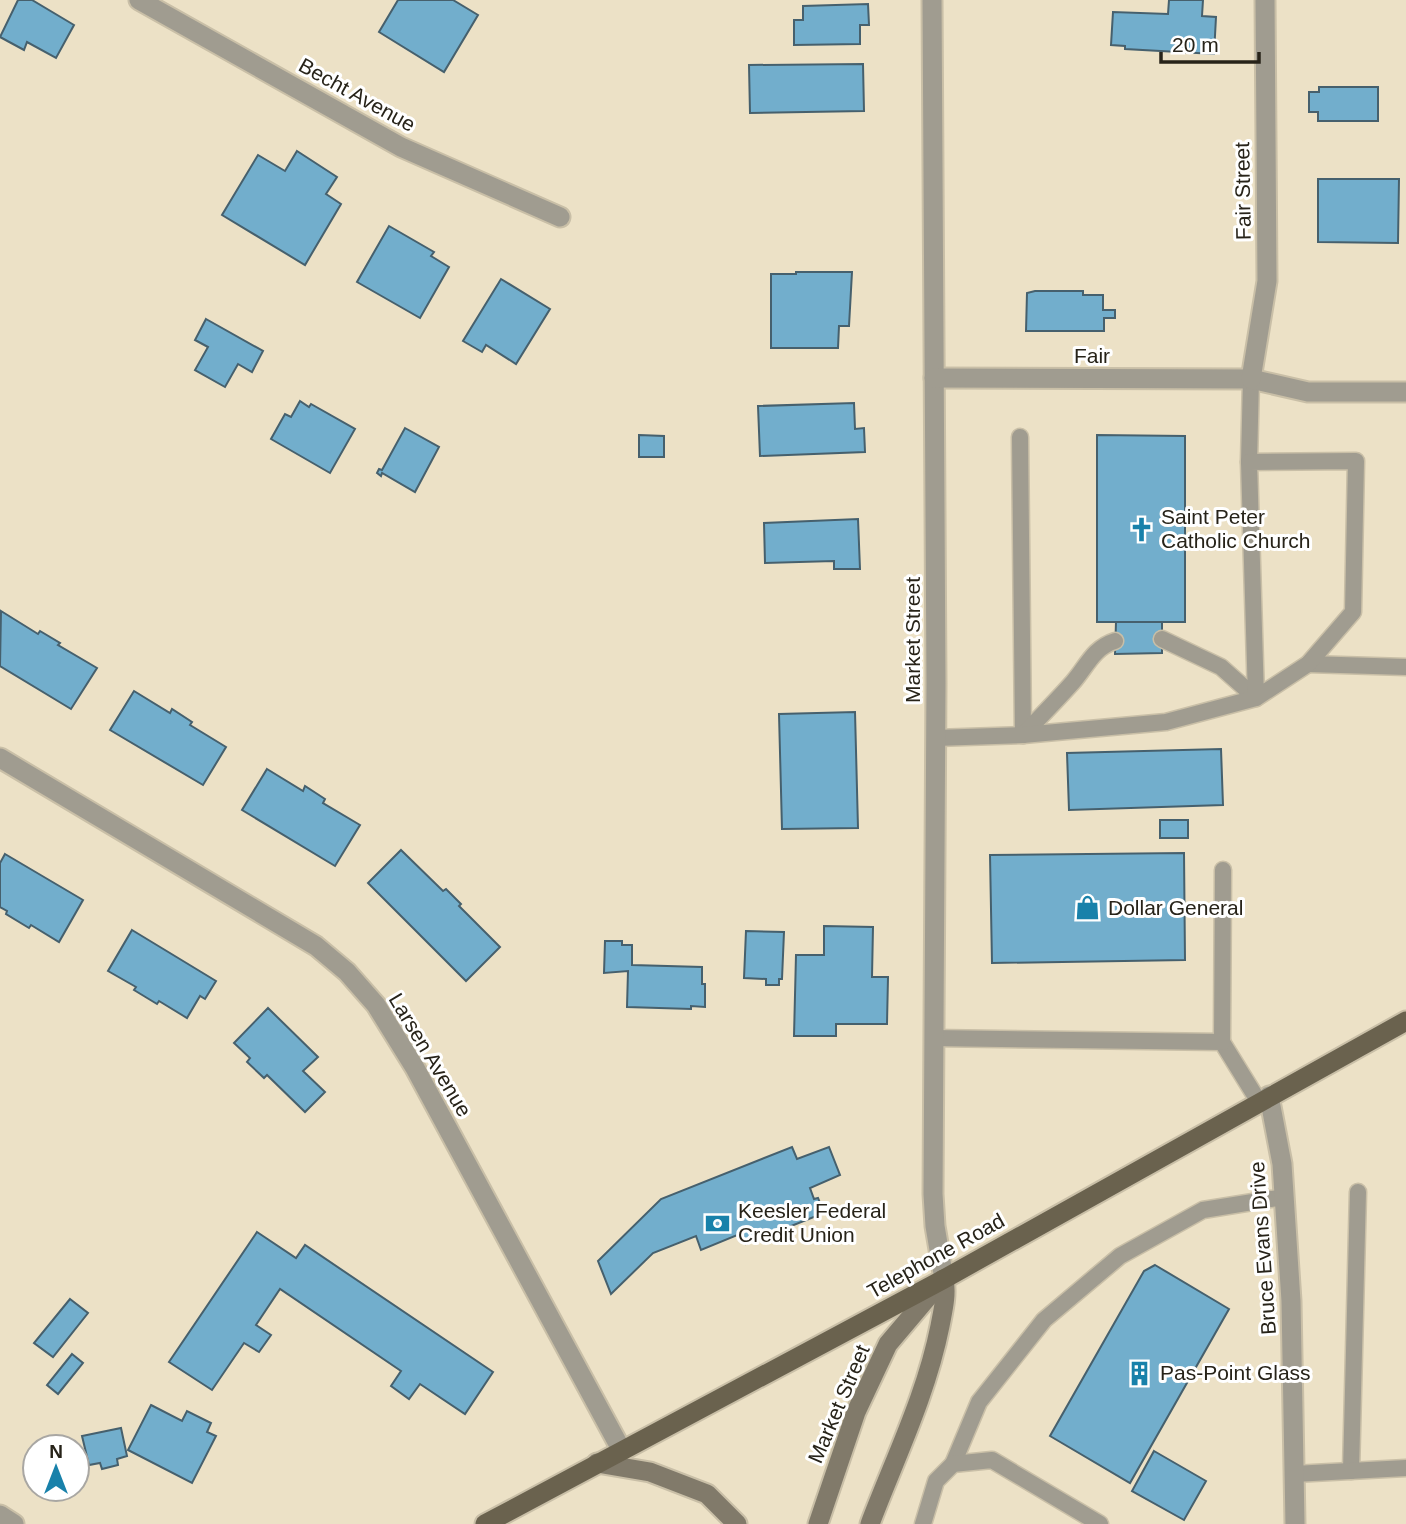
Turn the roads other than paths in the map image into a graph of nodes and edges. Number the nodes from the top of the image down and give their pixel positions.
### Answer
1 (139, 0) edge
2 (932, 0) edge
3 (1265, 0) edge
4 (560, 217) dead end
5 (934, 378) junction
6 (1251, 379) junction
7 (1406, 392) edge
8 (1020, 437) dead end
9 (1248, 462) junction
10 (1162, 639) dead end
11 (1115, 641) dead end
12 (1308, 664) junction
13 (1406, 667) edge
14 (1256, 698) junction
15 (1023, 735) junction
16 (935, 738) junction
17 (0, 758) edge
18 (1223, 870) dead end
19 (1406, 1021) edge
20 (933, 1038) junction
21 (1222, 1042) junction
22 (1264, 1099) junction
23 (1358, 1192) dead end
24 (1284, 1197) junction
25 (944, 1279) junction
26 (622, 1451) junction
27 (597, 1463) junction
28 (953, 1464) junction
29 (1406, 1468) edge
30 (1351, 1471) junction
31 (1294, 1474) junction
32 (0, 1515) edge
33 (14, 1524) edge
34 (485, 1524) edge
35 (737, 1524) edge
36 (818, 1524) edge
37 (870, 1524) edge
38 (923, 1524) edge
39 (1100, 1524) edge
40 (1295, 1524) edge

1 - 4 street, Becht Avenue
2 - 5 street, Market Street
3 - 6 street, Fair Street
5 - 6 street, Fair
5 - 16 street, Market Street
6 - 7 street, Fair
6 - 9 lane
8 - 15 lane
9 - 12 lane
9 - 14 lane
10 - 14 lane
11 - 15 lane
12 - 13 lane
12 - 14 lane
14 - 15 lane
15 - 16 lane
16 - 20 street, Market Street
17 - 26 street, Larsen Avenue
18 - 21 lane
19 - 22 main road, Telephone Road
20 - 21 lane
20 - 25 street, Market Street
21 - 22 lane
22 - 24 street, Bruce Evans Drive
22 - 25 main road, Telephone Road
23 - 30 lane
24 - 28 lane
24 - 31 street, Bruce Evans Drive
25 - 26 main road, Telephone Road
25 - 36 main road, Market Street
25 - 37 main road, Market Street
26 - 27 main road, Telephone Road
27 - 34 main road, Telephone Road
27 - 35 main road
28 - 38 lane
28 - 39 lane
29 - 30 lane
30 - 31 lane
31 - 40 street, Bruce Evans Drive
32 - 33 street

